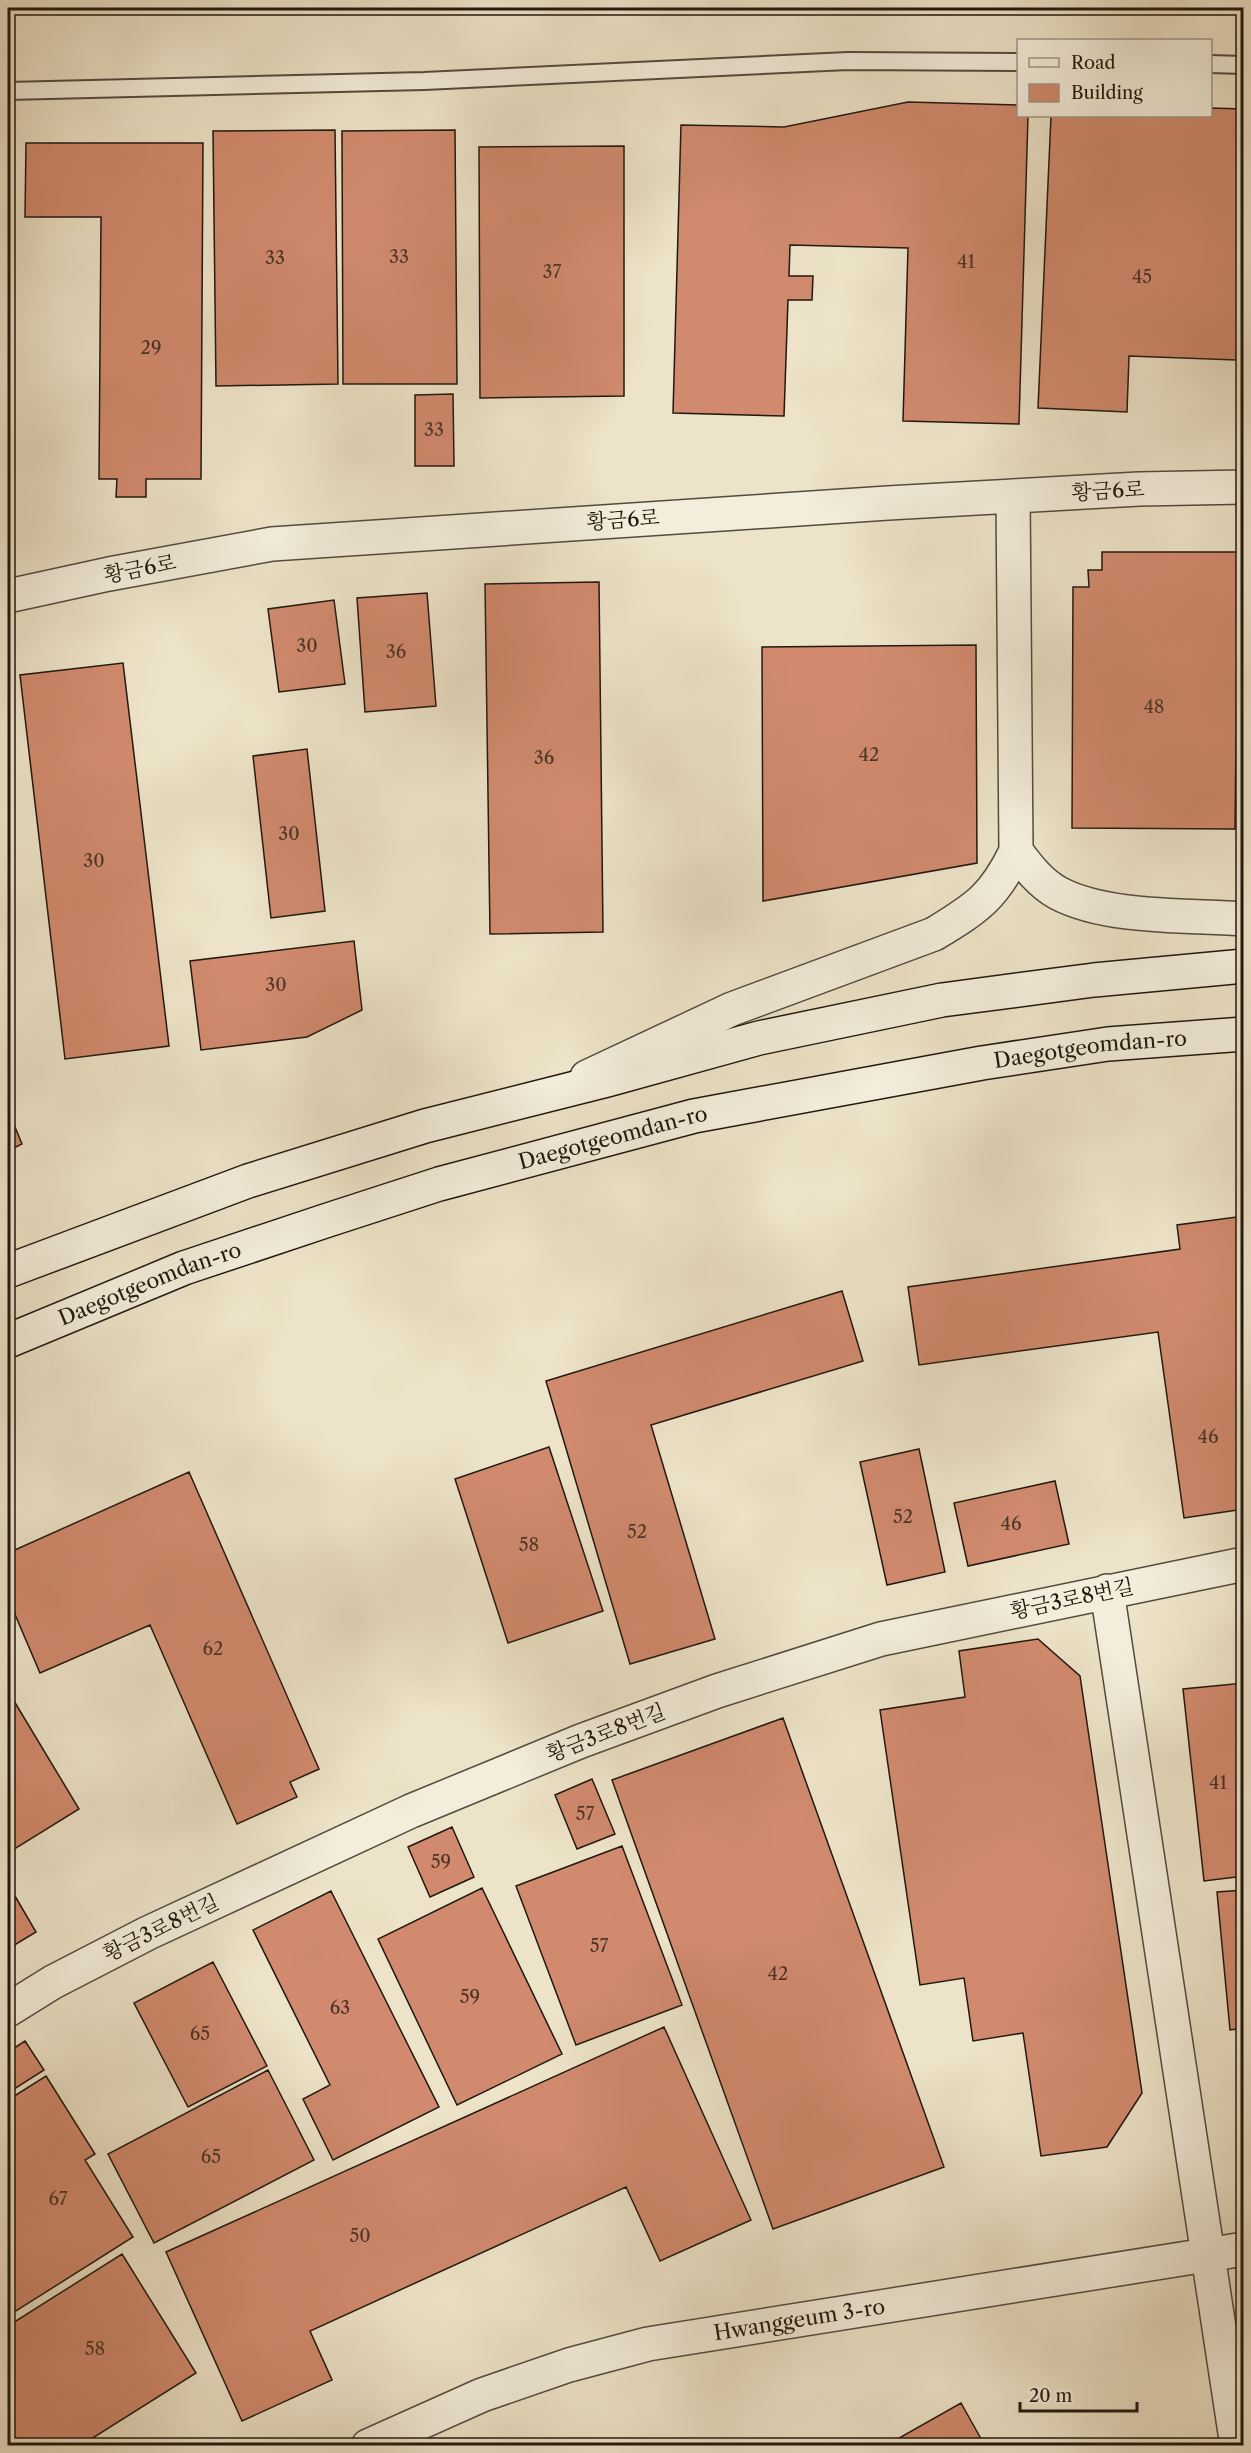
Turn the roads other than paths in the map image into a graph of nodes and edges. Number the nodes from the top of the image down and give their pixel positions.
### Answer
1 (1017, 62) edge
2 (1212, 64) edge
3 (1244, 64) edge
4 (8, 92) edge
5 (1244, 487) edge
6 (1013, 496) junction
7 (8, 596) edge
8 (1016, 851) junction
9 (1244, 919) edge
10 (1244, 966) edge
11 (1244, 1034) edge
12 (552, 1094) junction
13 (8, 1271) edge
14 (8, 1341) edge
15 (1244, 1564) edge
16 (1107, 1591) junction
17 (8, 2010) edge
18 (1244, 2248) edge
19 (1209, 2255) junction
20 (368, 2445) edge
21 (1237, 2445) edge

1 - 4 lane
2 - 3 lane
5 - 6 street, 황금6로
6 - 7 street, 황금6로
6 - 8 street
8 - 9 street
8 - 12 street
10 - 12 street
11 - 14 street, Daegotgeomdan-ro
12 - 13 street
15 - 16 street, 황금3로8번길
16 - 17 street, 황금3로8번길
16 - 19 street
18 - 19 street, Hwanggeum 3-ro
19 - 20 street, Hwanggeum 3-ro
19 - 21 street

